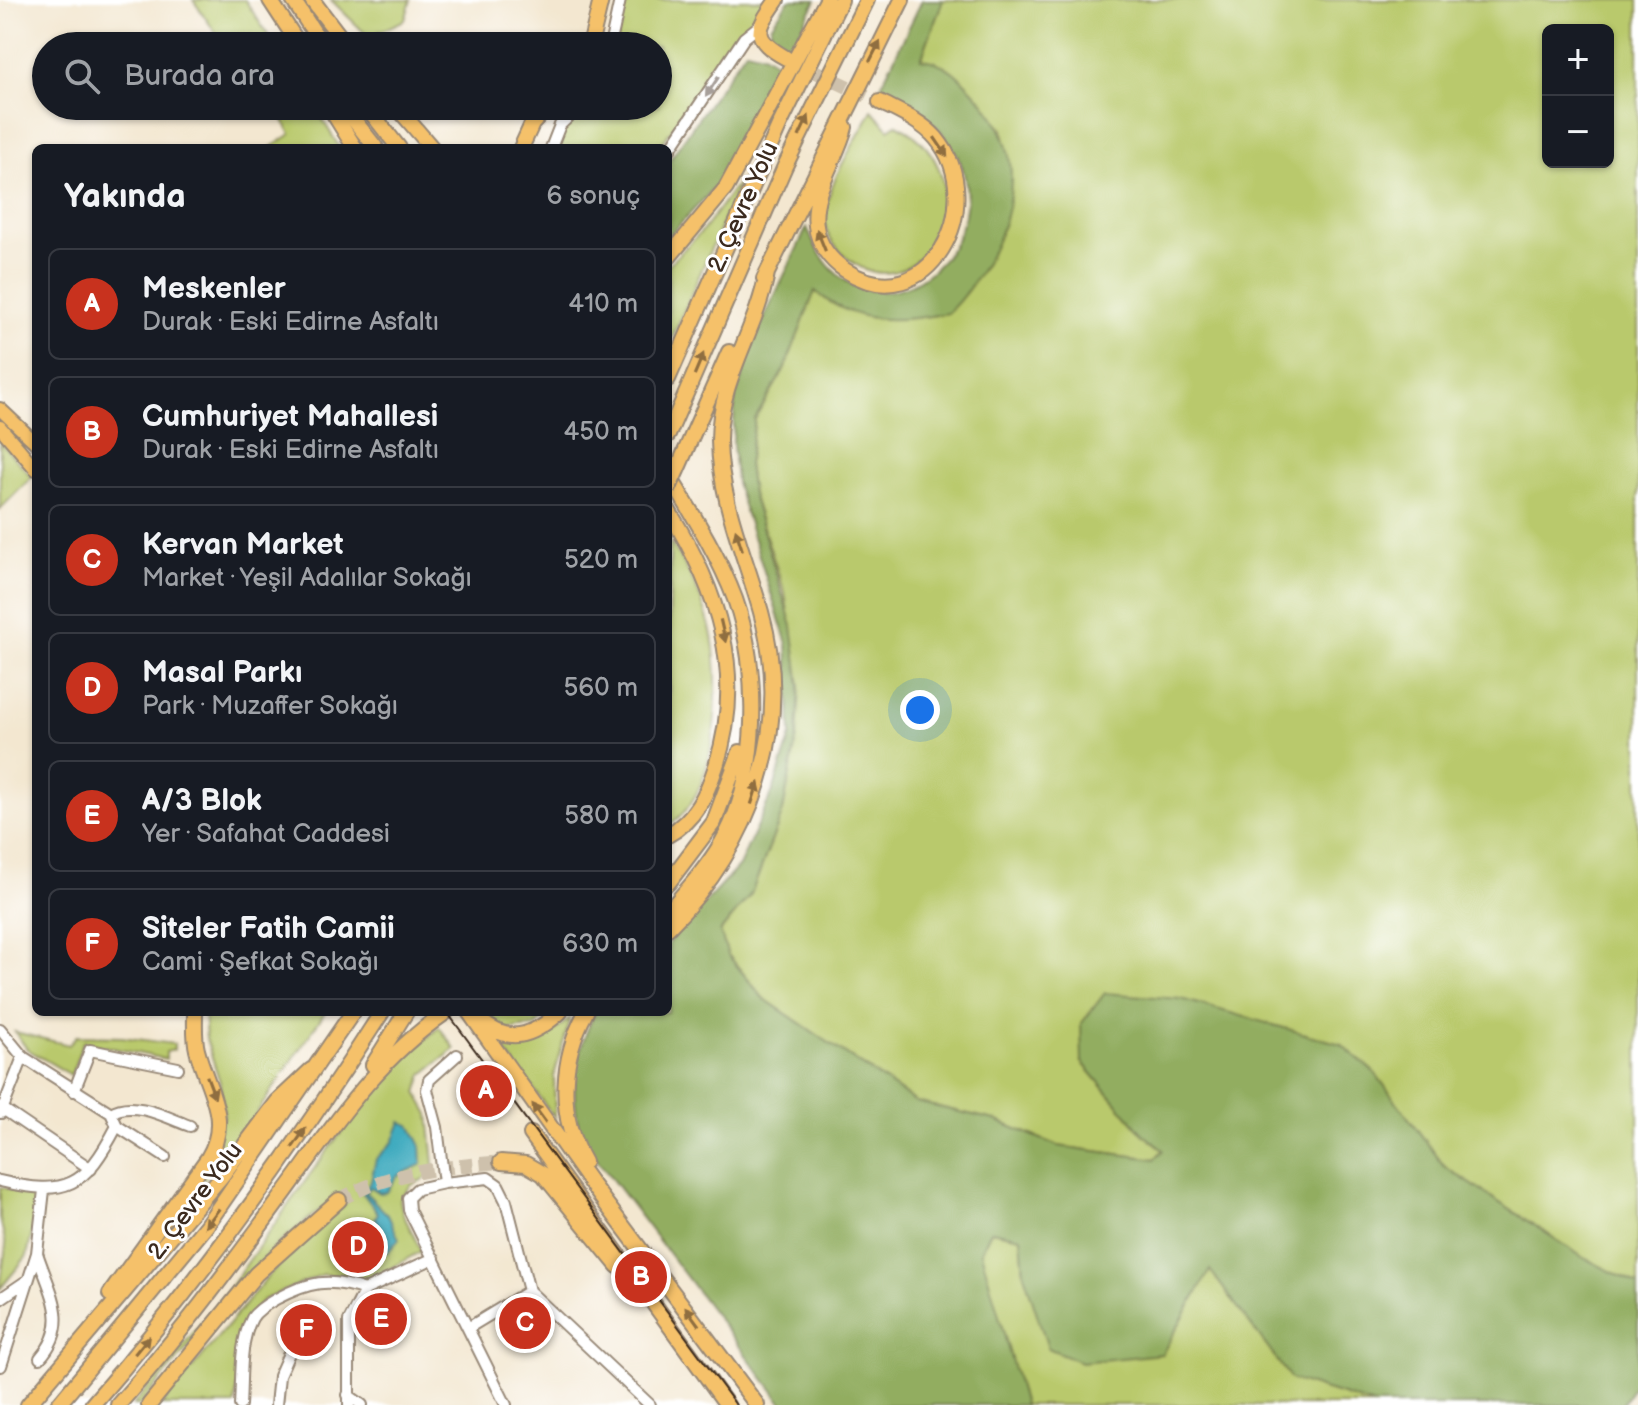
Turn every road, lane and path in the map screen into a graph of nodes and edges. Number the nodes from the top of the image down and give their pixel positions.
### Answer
1 (270, 0) edge
2 (293, 0) edge
3 (312, 0) edge
4 (601, 0) edge
5 (620, 0) edge
6 (777, 0) edge
7 (827, 0) edge
8 (841, 0) edge
9 (867, 0) edge
10 (902, 0) edge
11 (759, 26) junction
12 (289, 32) edge
13 (314, 32) edge
14 (336, 32) edge
15 (593, 32) edge
16 (613, 32) edge
17 (786, 58) tunnel mouth
18 (880, 102) tunnel mouth
19 (849, 103) junction
20 (338, 120) edge
21 (353, 120) edge
22 (377, 120) edge
23 (408, 120) edge
24 (536, 120) edge
25 (565, 120) edge
26 (353, 144) edge
27 (371, 144) edge
28 (396, 144) edge
29 (429, 144) edge
30 (523, 144) edge
31 (553, 144) edge
32 (672, 146) edge
33 (697, 225) junction
34 (672, 244) edge
35 (672, 253) edge
36 (767, 273) junction
37 (672, 370) edge
38 (0, 409) edge
39 (672, 426) edge
40 (4, 432) edge
41 (32, 438) edge
42 (32, 449) edge
43 (32, 464) edge
44 (672, 472) edge
45 (672, 517) edge
46 (750, 680) junction
47 (672, 832) edge
48 (672, 878) edge
49 (672, 907) edge
50 (672, 924) edge
51 (195, 1016) edge
52 (350, 1016) edge
53 (379, 1016) edge
54 (404, 1016) edge
55 (441, 1016) edge
56 (472, 1016) edge
57 (475, 1016) edge
58 (556, 1016) edge
59 (584, 1016) edge
60 (0, 1029) edge
61 (457, 1055) dead end
62 (23, 1057) junction
63 (321, 1062) junction
64 (178, 1068) dead end
65 (74, 1091) junction
66 (356, 1093) junction
67 (1, 1111) edge
68 (111, 1113) junction
69 (117, 1126) junction
70 (190, 1126) dead end
71 (531, 1134) dead end
72 (165, 1157) dead end
73 (501, 1162) tunnel mouth
74 (91, 1169) junction
75 (0, 1181) edge
76 (444, 1183) junction
77 (44, 1190) junction
78 (339, 1200) tunnel mouth
79 (621, 1220) junction
80 (37, 1253) junction
81 (434, 1258) junction
82 (28, 1280) junction
83 (365, 1290) junction
84 (529, 1291) junction
85 (0, 1299) edge
86 (664, 1317) junction
87 (468, 1328) junction
88 (290, 1351) dead end
89 (40, 1358) dead end
90 (1, 1366) edge
91 (44, 1387) junction
92 (349, 1400) edge
93 (28, 1405) edge
94 (58, 1405) edge
95 (92, 1405) edge
96 (118, 1405) edge
97 (149, 1405) edge
98 (240, 1405) edge
99 (276, 1405) edge
100 (362, 1405) edge
101 (506, 1405) edge
102 (650, 1405) edge
103 (727, 1405) edge
104 (760, 1405) edge

1 - 12 highway
2 - 13 highway
3 - 14 highway
4 - 15 highway
5 - 16 street
6 - 11 highway
7 - 33 highway
8 - 37 highway, 2. Çevre Yolu
39 -> 9 highway, 2. Çevre Yolu
19 -> 10 highway
11 - 17 highway
11 -> 32 street
18 -> 19 highway
19 - 36 highway
20 - 26 highway
21 - 27 highway
22 - 28 highway
23 - 29 highway
24 - 30 highway
25 - 31 street
33 - 34 highway
33 - 35 highway
36 - 44 highway
50 -> 36 highway
38 - 41 main road
40 - 42 main road
40 - 43 main road
44 - 46 highway
45 -> 47 highway
46 - 48 highway
46 - 49 highway
51 -> 91 highway
52 - 63 highway, 2. Çevre Yolu
95 -> 53 highway, 2. Çevre Yolu
54 - 66 highway
55 - 66 highway
79 -> 56 highway
57 - 58 highway
59 - 79 highway
60 - 62 street
61 - 76 street
62 - 65 street
62 - 67 street
63 - 91 highway
63 -> 94 highway, 2. Çevre Yolu
64 - 65 street
65 - 68 street
66 - 96 highway
67 - 74 street
68 - 69 street
68 - 70 street
69 - 72 street
69 - 74 street
71 - 86 highway
73 - 86 highway
74 - 77 street
75 - 77 street
76 - 81 street
76 - 84 street
77 - 80 street
78 - 97 highway
104 -> 79 highway
80 - 82 street
80 - 89 street
81 - 83 street
81 - 87 street
82 - 85 street
82 - 90 street
83 - 92 street
83 - 98 street
84 - 87 street
84 - 102 street
86 - 103 highway
87 - 101 street
88 - 99 street
91 - 93 highway
92 - 100 street

